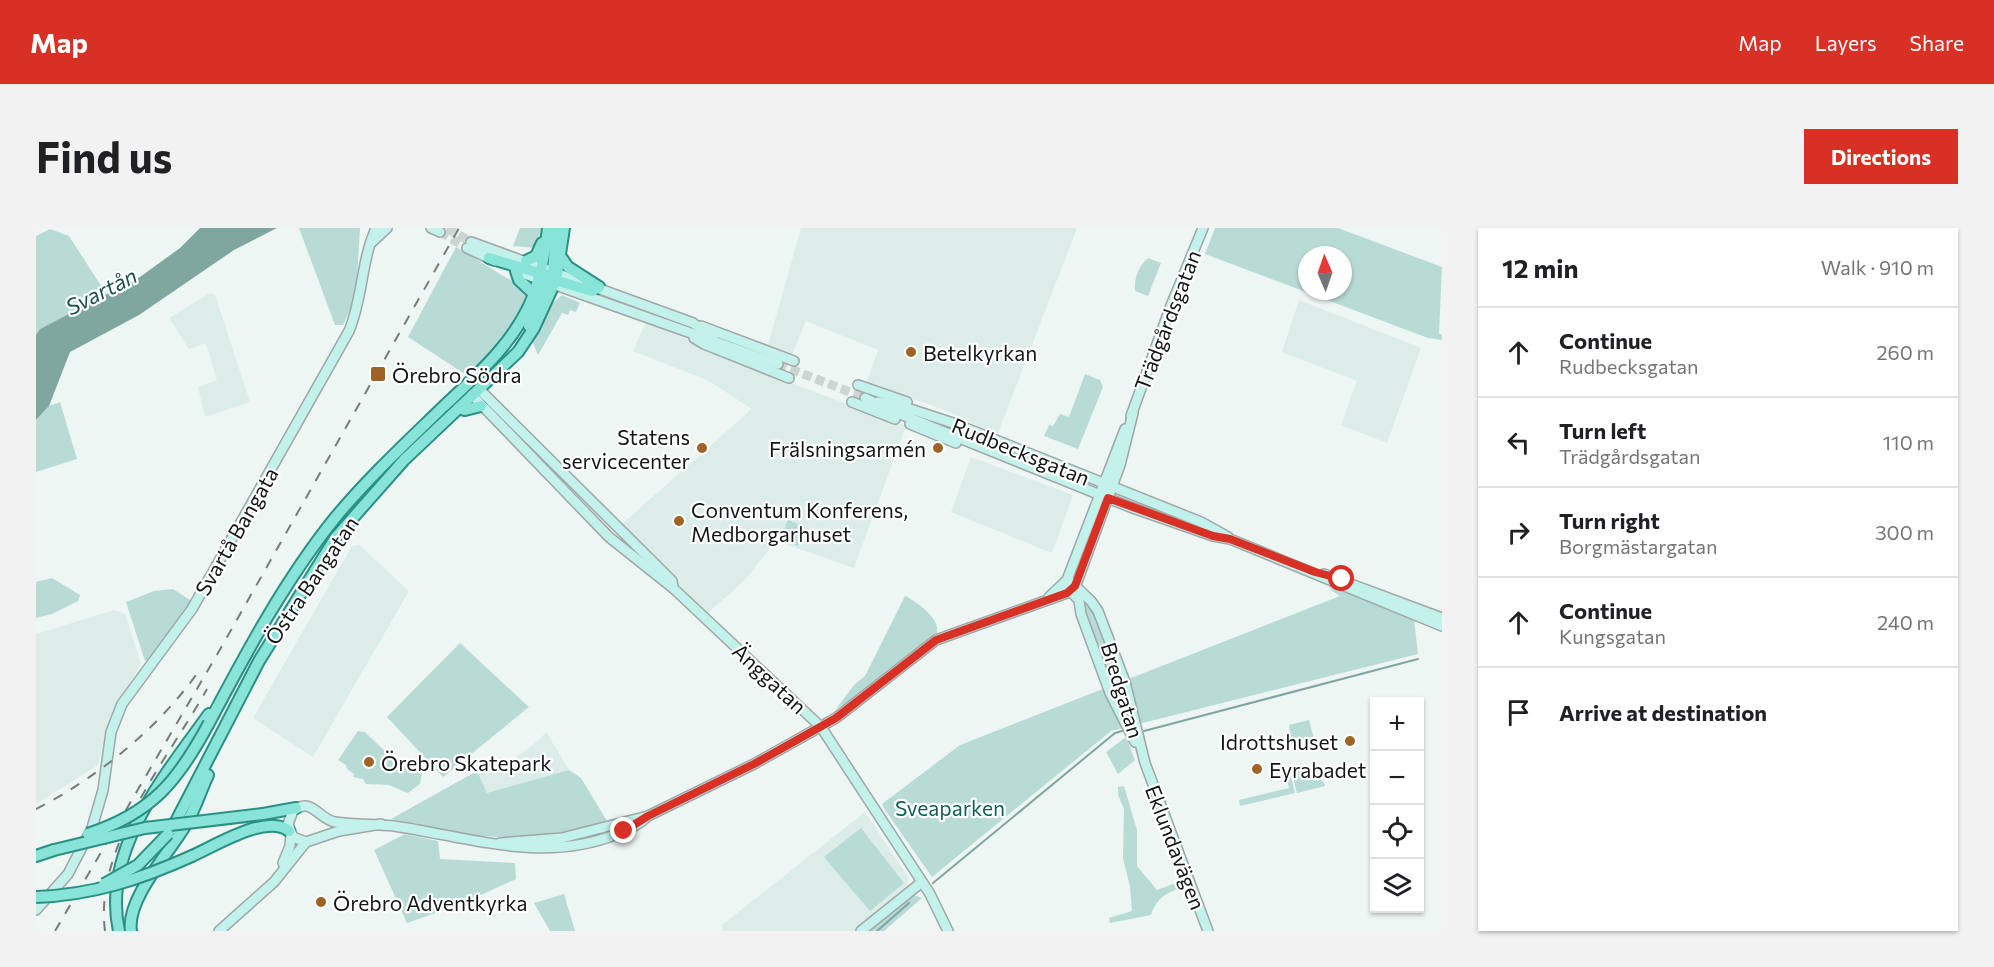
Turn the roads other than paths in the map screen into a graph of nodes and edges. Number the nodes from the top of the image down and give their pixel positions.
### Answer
1 (376, 228) edge
2 (387, 228) edge
3 (547, 228) edge
4 (556, 228) edge
5 (564, 228) edge
6 (1203, 228) edge
7 (370, 244) junction
8 (561, 256) junction
9 (489, 258) junction
10 (526, 261) junction
11 (516, 271) junction
12 (549, 276) junction
13 (598, 287) junction
14 (534, 294) junction
15 (648, 306) junction
16 (644, 317) junction
17 (693, 323) junction
18 (690, 335) junction
19 (714, 339) junction
20 (794, 361) dead end
21 (778, 364) tunnel mouth
22 (789, 378) dead end
23 (858, 386) dead end
24 (472, 387) junction
25 (865, 398) tunnel mouth
26 (852, 402) dead end
27 (875, 402) junction
28 (481, 406) junction
29 (459, 408) junction
30 (937, 417) junction
31 (988, 450) junction
32 (1108, 487) junction
33 (1104, 496) junction
34 (1230, 539) junction
35 (1315, 572) junction
36 (1070, 585) junction
37 (673, 588) junction
38 (1082, 598) junction
39 (1442, 618) edge
40 (1442, 626) edge
41 (233, 682) junction
42 (226, 724) junction
43 (821, 727) junction
44 (1144, 759) junction
45 (296, 808) junction
46 (321, 814) junction
47 (381, 824) junction
48 (317, 838) junction
49 (295, 839) junction
50 (54, 850) junction
51 (36, 856) edge
52 (922, 882) junction
53 (36, 895) edge
54 (36, 910) edge
55 (118, 931) edge
56 (131, 931) edge
57 (219, 931) edge
58 (861, 931) edge
59 (948, 931) edge
60 (1208, 931) edge

1 - 7 main road, Svartå Bangata
2 - 7 main road
3 - 10 main road
3 - 12 main road, Östra Bangatan
4 - 12 main road
5 - 8 main road, Östra Bangatan
6 - 32 main road, Trädgårdsgatan
7 - 54 main road, Svartå Bangata
8 - 12 main road, Östra Bangatan
8 - 13 main road
9 - 10 main road
9 - 11 main road
9 - 12 main road
10 - 12 main road
11 - 12 main road
11 - 14 main road
12 - 13 main road
12 - 14 main road, Östra Bangatan
12 - 16 main road
12 - 24 main road, Östra Bangatan
13 - 15 main road
14 - 24 main road, Östra Bangatan
15 - 16 main road
15 - 17 main road
16 - 18 main road
17 - 19 main road
17 - 20 main road
18 - 19 main road
18 - 22 main road
19 - 21 main road
23 - 30 main road
24 - 28 main road, Änggatan
24 - 29 main road, Östra Bangatan
24 - 37 main road, Änggatan
24 - 41 main road, Östra Bangatan
25 - 27 main road, Rudbecksgatan
26 - 31 main road
27 - 30 main road, Rudbecksgatan
27 - 31 main road, Rudbecksgatan
28 - 29 main road
28 - 37 main road, Änggatan
29 - 42 main road, Östra Bangatan
30 - 32 main road, Rudbecksgatan
31 - 33 main road, Rudbecksgatan
32 - 33 main road, Trädgårdsgatan
32 - 34 main road, Rudbecksgatan
33 - 34 main road, Rudbecksgatan
33 - 36 main road
34 - 35 main road, Rudbecksgatan
35 - 39 main road, Rudbecksgatan
35 - 40 main road, Rudbecksgatan
36 - 38 main road
36 - 43 main road
37 - 43 main road, Änggatan
38 - 44 main road, Bredgatan
38 - 44 main road, Bredgatan
41 - 50 main road, Östra Bangatan, bridge
41 - 55 main road
42 - 53 main road, Östra Bangatan, bridge
42 - 56 main road
43 - 47 main road
43 - 52 main road, Änggatan
44 - 60 main road, Eklundavägen
45 - 46 main road
45 - 49 main road
45 - 50 main road, bridge
46 - 47 main road
46 - 48 main road
47 - 48 main road
48 - 49 main road
49 - 53 main road, bridge
49 - 57 main road
50 - 51 main road
52 - 58 main road
52 - 59 main road, Änggatan

